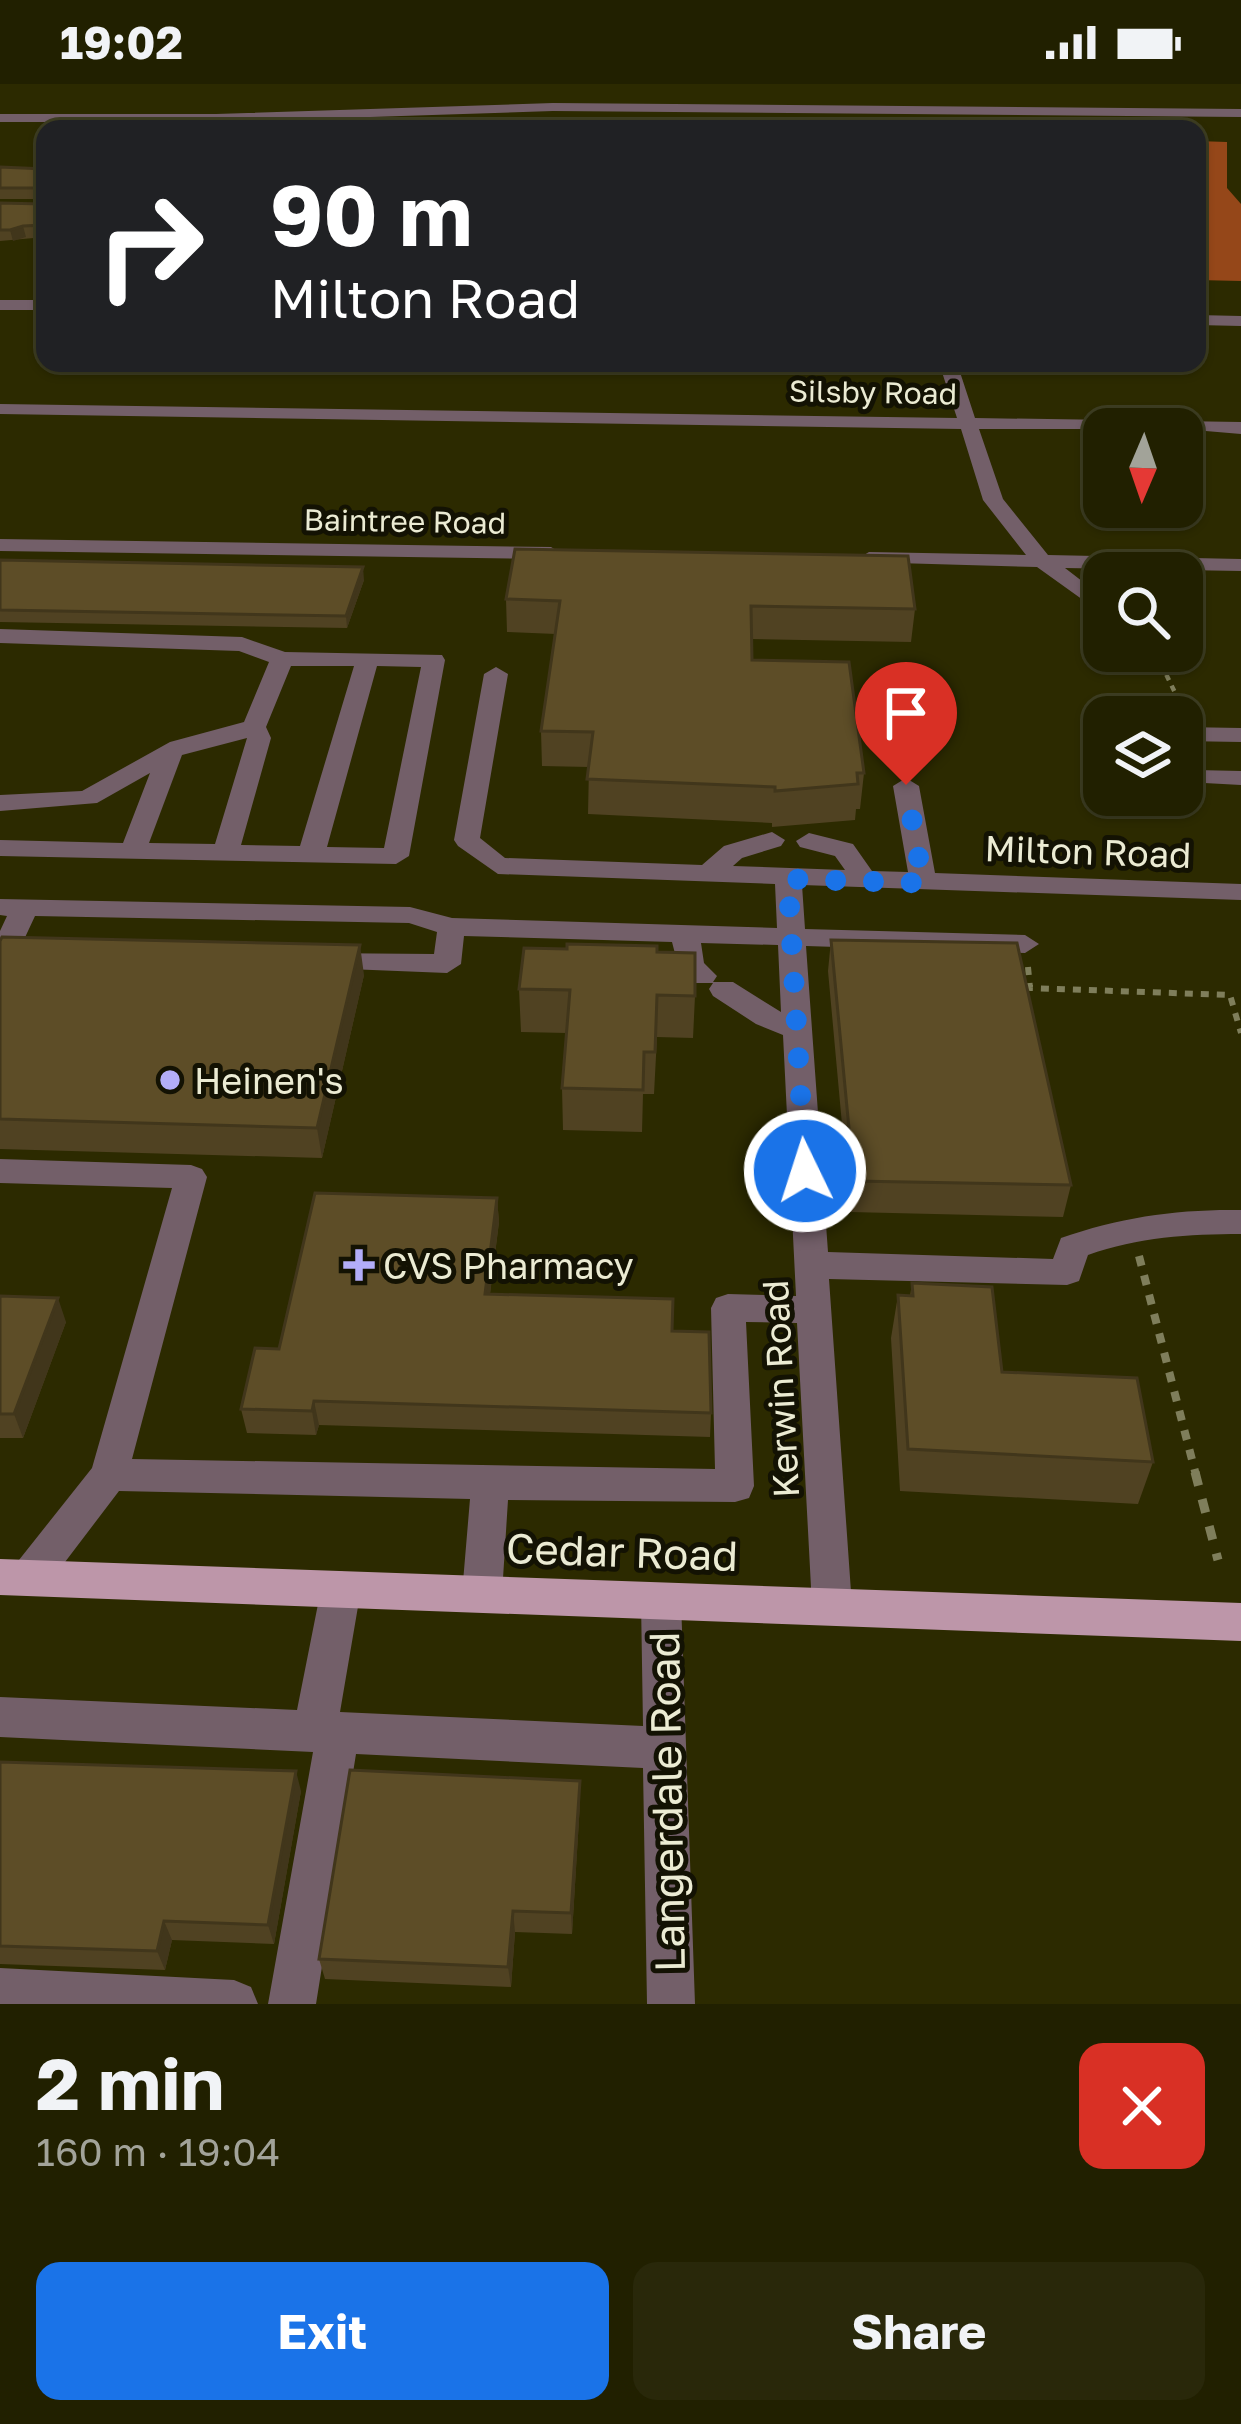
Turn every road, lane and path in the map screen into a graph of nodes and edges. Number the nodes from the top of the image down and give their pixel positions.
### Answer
1 (559, 84) edge
2 (740, 84) edge
3 (924, 84) edge
4 (1125, 96) dead end
5 (553, 107) junction
6 (741, 109) junction
7 (932, 110) junction
8 (1136, 112) junction
9 (1241, 113) edge
10 (0, 118) edge
11 (930, 120) edge
12 (0, 305) edge
13 (36, 305) edge
14 (1206, 320) edge
15 (1241, 321) edge
16 (951, 372) edge
17 (0, 409) edge
18 (966, 424) junction
19 (1241, 428) edge
20 (0, 544) edge
21 (565, 554) edge
22 (850, 558) edge
23 (1042, 561) junction
24 (1241, 565) edge
25 (1083, 592) edge
26 (0, 636) edge
27 (282, 658) junction
28 (367, 660) junction
29 (496, 674) dead end
30 (254, 727) junction
31 (1203, 735) edge
32 (1241, 735) edge
33 (171, 752) junction
34 (1203, 777) edge
35 (1241, 778) edge
36 (906, 785) dead end
37 (0, 802) edge
38 (772, 840) dead end
39 (808, 841) dead end
40 (0, 848) edge
41 (134, 851) junction
42 (226, 853) junction
43 (311, 855) junction
44 (707, 875) junction
45 (788, 879) junction
46 (866, 881) junction
47 (923, 883) junction
48 (1241, 892) edge
49 (12, 907) edge
50 (451, 927) junction
51 (685, 933) junction
52 (792, 936) junction
53 (1025, 944) joint
54 (9, 952) edge
55 (285, 958) edge
56 (1230, 995) junction
57 (1241, 995) edge
58 (796, 1029) junction
59 (1241, 1034) edge
60 (0, 1171) edge
61 (1241, 1222) edge
62 (1132, 1228) junction
63 (812, 1265) junction
64 (814, 1310) junction
65 (109, 1475) junction
66 (490, 1483) junction
67 (1218, 1560) dead end
68 (15, 1578) edge
69 (341, 1589) junction
70 (482, 1594) junction
71 (661, 1600) junction
72 (832, 1606) junction
73 (1241, 1622) edge
74 (0, 1717) edge
75 (326, 1732) junction
76 (665, 1748) junction
77 (0, 1992) edge
78 (234, 2004) edge
79 (292, 2004) edge
80 (671, 2004) edge

1 - 5 street
2 - 6 street
3 - 7 street
4 - 8 street
5 - 6 street
5 - 10 street
6 - 7 street
7 - 8 street
7 - 11 street
8 - 9 street
12 - 13 street
14 - 15 street
16 - 18 street
17 - 18 street, Silsby Road
18 - 19 street, Silsby Road
18 - 23 street
20 - 21 street, Baintree Road
22 - 23 street
23 - 24 street
23 - 25 street
26 - 27 street
27 - 28 street
27 - 30 street
28 - 43 street
28 - 43 street
29 - 44 street, Milton Road
30 - 33 street
30 - 42 street
31 - 32 street
33 - 37 street
33 - 41 street
34 - 35 street
36 - 47 street
38 - 44 street
39 - 46 street
40 - 41 street
41 - 42 street
42 - 43 street
44 - 45 street, Milton Road
45 - 46 street, Milton Road
45 - 52 street, Kerwin Road
46 - 47 street, Milton Road
47 - 48 street, Milton Road
49 - 50 street
49 - 54 street
50 - 51 street
50 - 55 street
51 - 52 street
51 - 58 street
52 - 53 street
52 - 58 street, Kerwin Road
53 - 56 path
56 - 57 path
56 - 59 path
58 - 63 street, Kerwin Road
60 - 65 street
61 - 62 street
62 - 63 street
62 - 67 path
63 - 64 street, Kerwin Road
64 - 66 street
64 - 72 street, Kerwin Road
65 - 66 street
65 - 68 street
66 - 70 street
68 - 69 main road, Cedar Road
69 - 70 main road, Cedar Road
69 - 75 street
70 - 71 main road, Cedar Road
71 - 72 main road, Cedar Road
71 - 76 street, Langerdale Road
72 - 73 main road, Cedar Road
74 - 75 street
75 - 76 street
75 - 79 street
76 - 80 street, Langerdale Road
77 - 78 street

